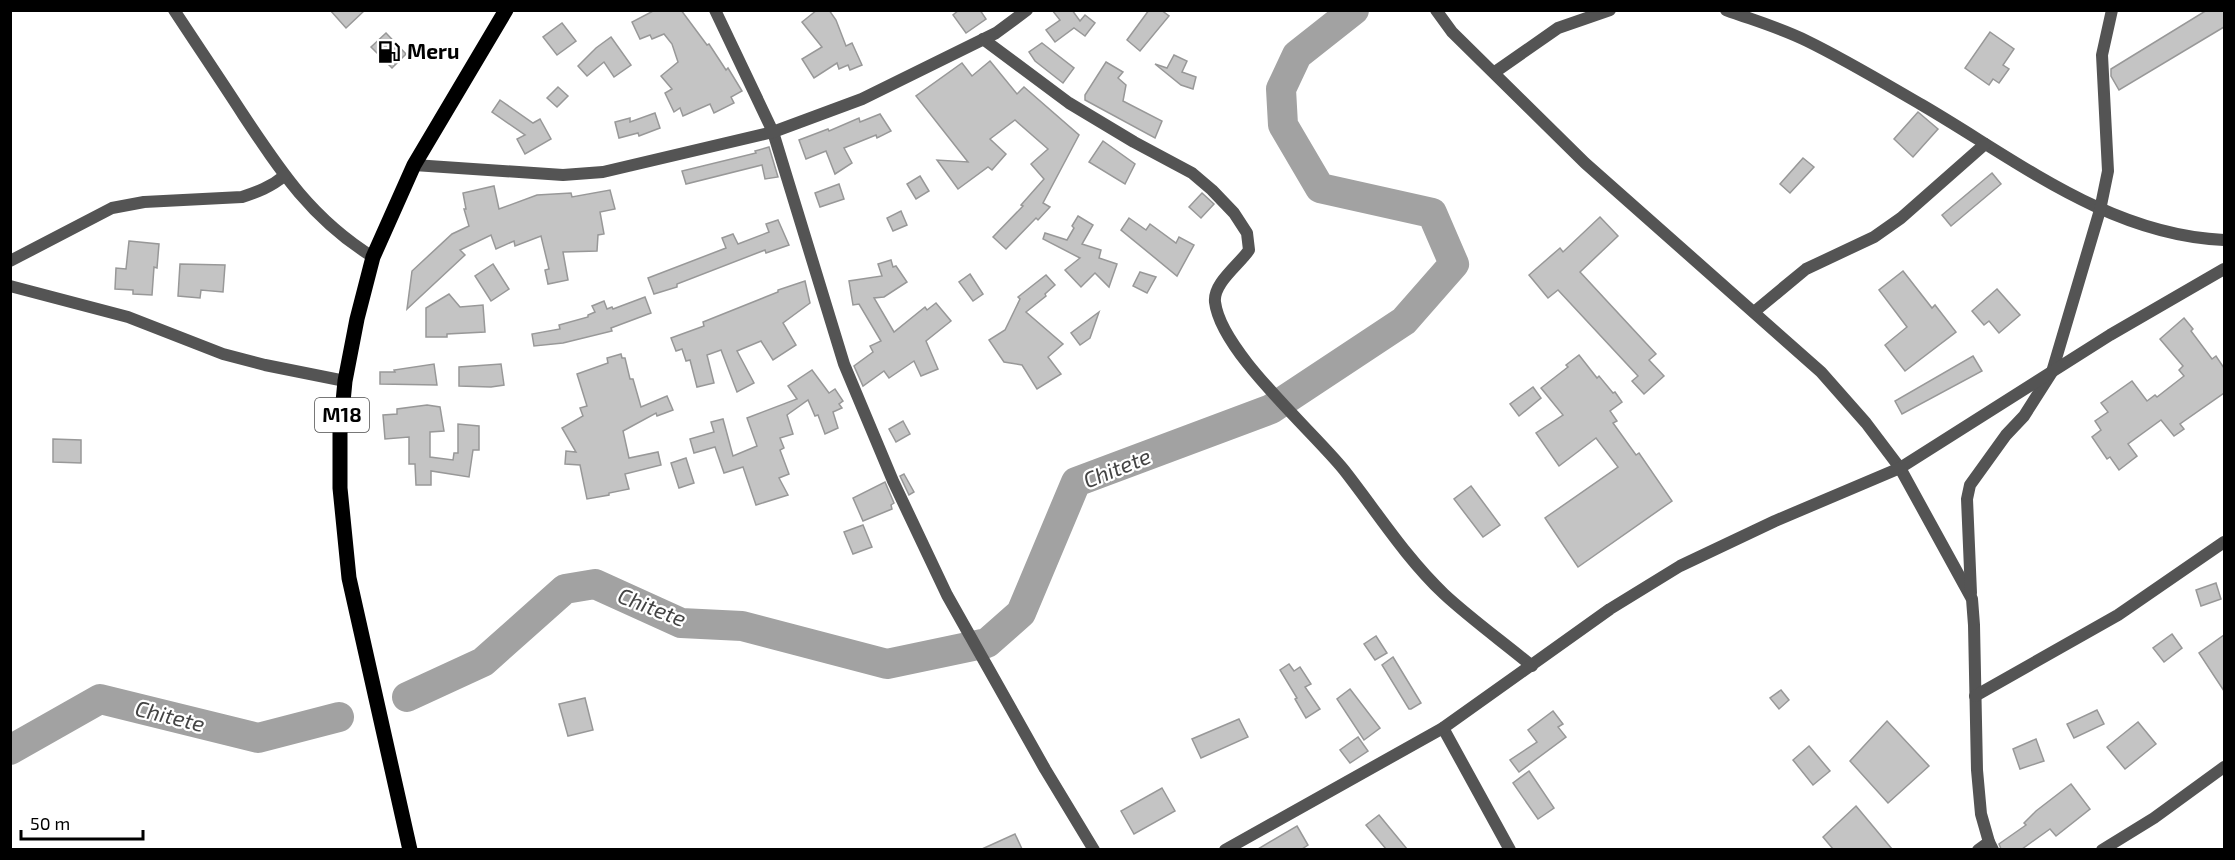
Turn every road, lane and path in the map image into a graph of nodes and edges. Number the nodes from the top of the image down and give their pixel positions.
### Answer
1 (174, 10) edge
2 (506, 10) edge
3 (715, 10) edge
4 (1028, 10) edge
5 (1436, 10) edge
6 (1610, 10) edge
7 (1726, 10) edge
8 (2112, 10) edge
9 (983, 39) junction
10 (1495, 72) junction
11 (773, 132) junction
12 (1986, 144) junction
13 (414, 165) junction
14 (284, 176) junction
15 (2100, 210) junction
16 (2224, 240) edge
17 (373, 257) junction
18 (10, 261) edge
19 (2224, 269) edge
20 (10, 286) edge
21 (1754, 312) junction
22 (2052, 372) junction
23 (345, 381) junction
24 (1900, 468) junction
25 (2224, 543) edge
26 (1971, 599) junction
27 (1532, 666) junction
28 (1975, 696) junction
29 (1443, 728) junction
30 (2224, 766) edge
31 (1986, 847) edge
32 (410, 849) edge
33 (1094, 849) edge
34 (1225, 849) edge
35 (1510, 849) edge
36 (2102, 849) edge

1 - 14 street
2 - 13 main road, M18
3 - 11 street
4 - 9 street
5 - 10 street
6 - 10 street
7 - 12 street
8 - 15 street
9 - 11 street
9 - 27 street
10 - 21 street
11 - 13 street
11 - 33 street
12 - 15 street
12 - 21 street
13 - 17 main road, M18
14 - 17 street
14 - 18 street
15 - 16 street
15 - 22 street
17 - 23 main road, M18
19 - 22 street
20 - 23 street
21 - 24 street
22 - 24 street
22 - 26 street
23 - 32 main road, M18
24 - 26 street
24 - 27 street
25 - 28 street
26 - 28 street
27 - 29 street
28 - 31 street
29 - 34 street
29 - 35 street
30 - 36 street

